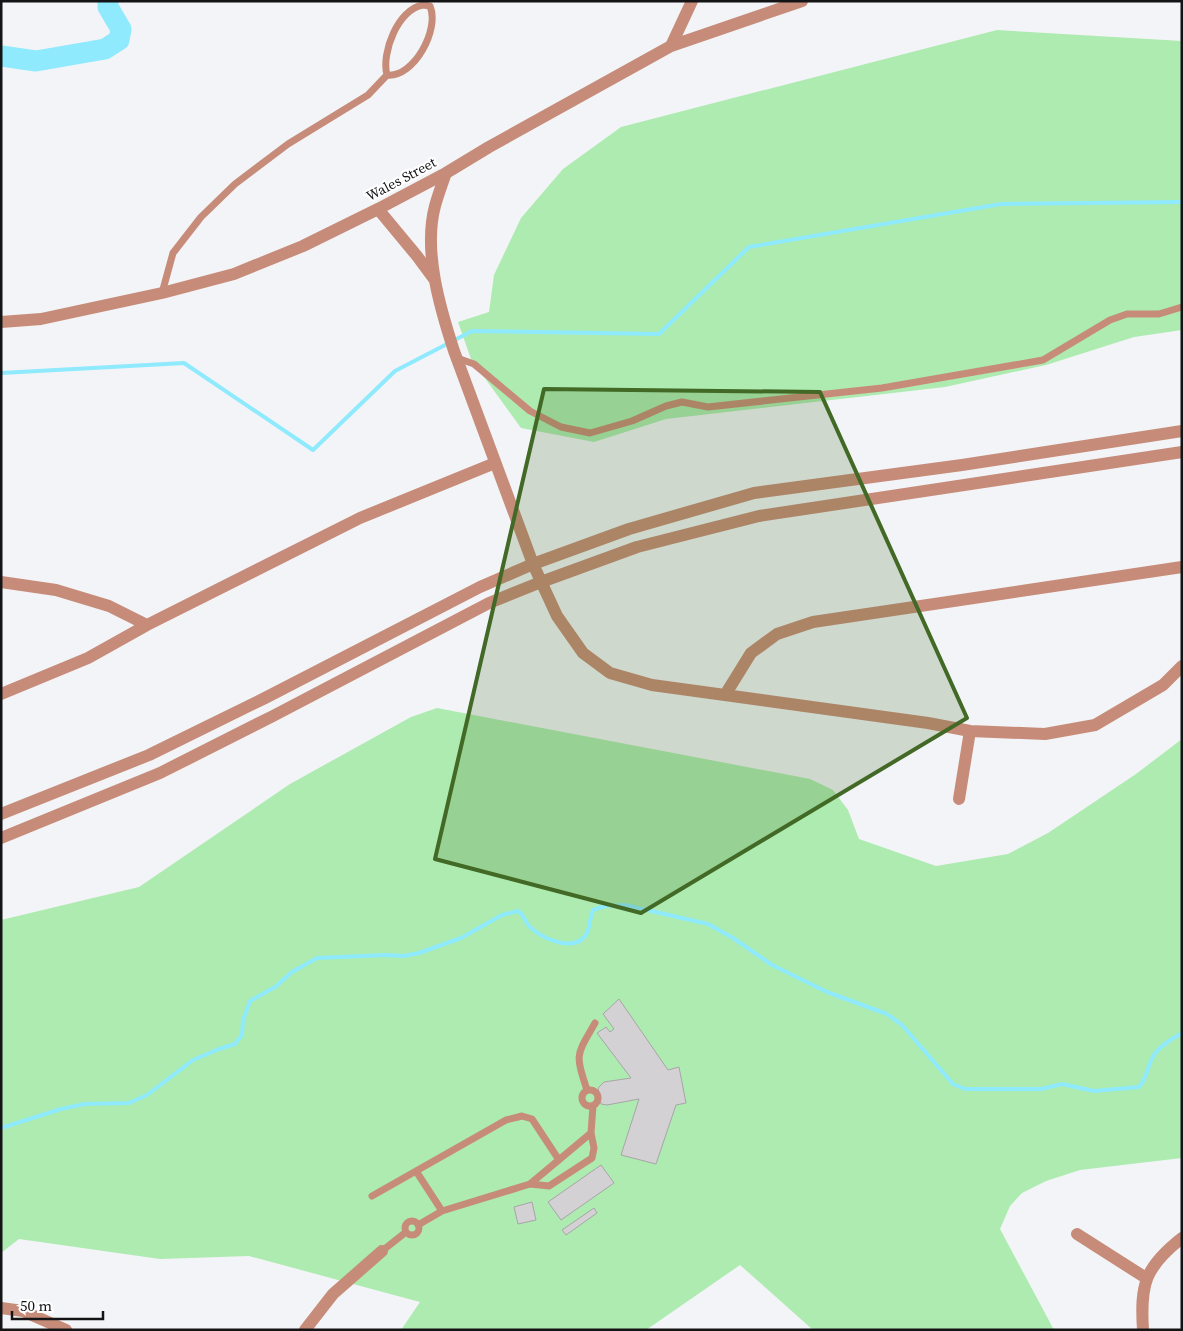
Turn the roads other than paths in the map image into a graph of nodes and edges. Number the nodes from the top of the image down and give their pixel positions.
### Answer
1 (692, 1) edge
2 (795, 2) edge
3 (671, 46) junction
4 (387, 75) junction
5 (446, 173) junction
6 (378, 209) junction
7 (435, 281) junction
8 (162, 293) junction
9 (1182, 307) edge
10 (1, 322) edge
11 (455, 354) junction
12 (1182, 431) edge
13 (1182, 452) edge
14 (495, 463) junction
15 (533, 564) junction
16 (1182, 567) edge
17 (1, 582) edge
18 (541, 582) junction
19 (147, 625) junction
20 (1182, 666) edge
21 (1, 694) edge
22 (725, 695) junction
23 (970, 731) junction
24 (959, 800) dead end
25 (1, 814) edge
26 (1, 838) edge
27 (595, 1023) dead end
28 (587, 1090) junction
29 (593, 1106) junction
30 (591, 1133) junction
31 (559, 1160) junction
32 (416, 1171) junction
33 (530, 1184) junction
34 (372, 1196) dead end
35 (442, 1211) junction
36 (1077, 1234) dead end
37 (1182, 1238) edge
38 (382, 1251) joint
39 (1146, 1278) junction
40 (1, 1308) edge
41 (66, 1330) edge
42 (305, 1330) edge
43 (1143, 1330) edge

1 - 3 street
2 - 3 street, Wales Street
3 - 5 street, Wales Street
4 - 4 lane
4 - 8 lane
5 - 6 street, Wales Street
5 - 7 street
6 - 7 street
6 - 8 street, Wales Street
7 - 11 street
8 - 10 street, Wales Street
9 - 11 lane
11 - 14 street
12 - 15 street
13 - 18 street
14 - 15 street
14 - 19 street
15 - 18 street
15 - 25 street
16 - 22 street
17 - 19 street
18 - 22 street
18 - 26 street
19 - 21 street
20 - 23 street
22 - 23 street
23 - 24 street
27 - 28 lane
28 - 29 lane
28 - 29 lane
29 - 30 lane
30 - 31 lane
30 - 33 lane
31 - 32 lane
31 - 33 lane
32 - 34 lane
32 - 35 lane
33 - 35 lane
35 - 38 lane
36 - 39 street
37 - 39 street
38 - 42 street
39 - 43 street
40 - 41 street

